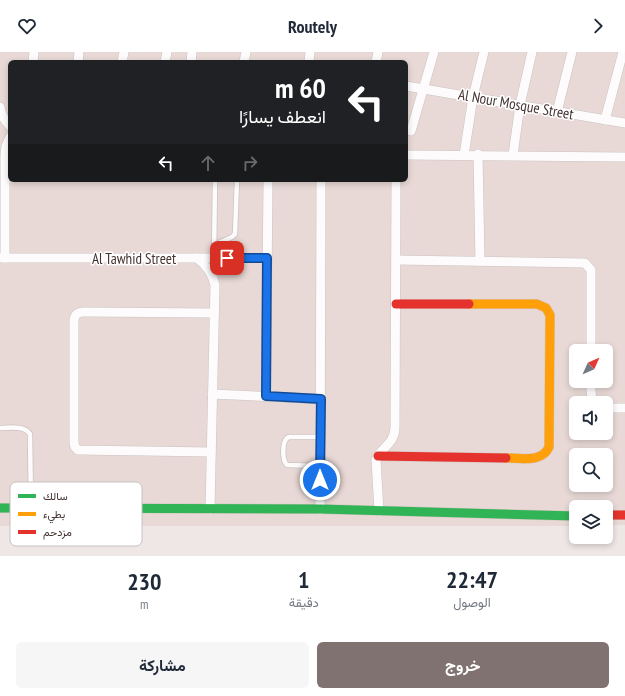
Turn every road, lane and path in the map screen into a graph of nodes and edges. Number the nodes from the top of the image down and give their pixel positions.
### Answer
1 (434, 52) edge
2 (484, 52) edge
3 (532, 52) edge
4 (572, 52) edge
5 (623, 52) edge
6 (408, 86) edge
7 (423, 89) junction
8 (473, 97) junction
9 (520, 105) junction
10 (0, 107) edge
11 (557, 112) junction
12 (605, 120) junction
13 (6, 123) edge
14 (625, 123) edge
15 (411, 131) dead end
16 (8, 142) edge
17 (408, 154) edge
18 (464, 154) junction
19 (478, 154) junction
20 (513, 155) junction
21 (625, 157) edge
22 (215, 182) edge
23 (237, 182) edge
24 (268, 182) edge
25 (321, 182) edge
26 (396, 182) edge
27 (214, 245) junction
28 (3, 258) edge
29 (197, 258) junction
30 (214, 258) junction
31 (267, 258) junction
32 (396, 260) junction
33 (480, 261) junction
34 (396, 304) junction
35 (214, 313) junction
36 (591, 344) edge
37 (212, 394) junction
38 (266, 396) junction
39 (321, 399) junction
40 (613, 408) edge
41 (625, 408) edge
42 (0, 428) edge
43 (321, 437) junction
44 (211, 452) junction
45 (378, 456) junction
46 (320, 466) junction
47 (31, 482) edge
48 (142, 509) edge
49 (210, 509) junction
50 (320, 510) junction
51 (379, 511) junction
52 (613, 515) edge
53 (625, 515) edge
54 (569, 516) edge

1 - 7 street
2 - 8 street
3 - 9 street
4 - 11 street
5 - 12 street
6 - 7 street, Al Nour Mosque Street
7 - 8 street, Al Nour Mosque Street
7 - 15 street
8 - 9 street, Al Nour Mosque Street
8 - 18 street
9 - 11 street, Al Nour Mosque Street
9 - 20 street
10 - 13 street
11 - 12 street, Al Nour Mosque Street
12 - 14 street, Al Nour Mosque Street
16 - 28 street
17 - 18 street
18 - 19 street
19 - 20 street
19 - 33 street
20 - 21 street
22 - 27 lane
23 - 27 lane
24 - 31 street
25 - 39 street
26 - 32 street
27 - 30 lane
28 - 29 street, Al Tawhid Street
29 - 30 street, Al Tawhid Street
29 - 35 street
30 - 31 street, Al Tawhid Street
31 - 38 street
32 - 33 street
32 - 34 street
33 - 36 street
34 - 45 street
34 - 45 street
35 - 37 street
35 - 44 street
37 - 38 street
37 - 44 street
38 - 39 street
39 - 43 street
40 - 41 street
42 - 47 lane
43 - 46 street
43 - 46 lane
44 - 49 street
45 - 51 street
46 - 50 street
48 - 49 street
49 - 50 street
50 - 51 street
51 - 54 street
52 - 53 street

